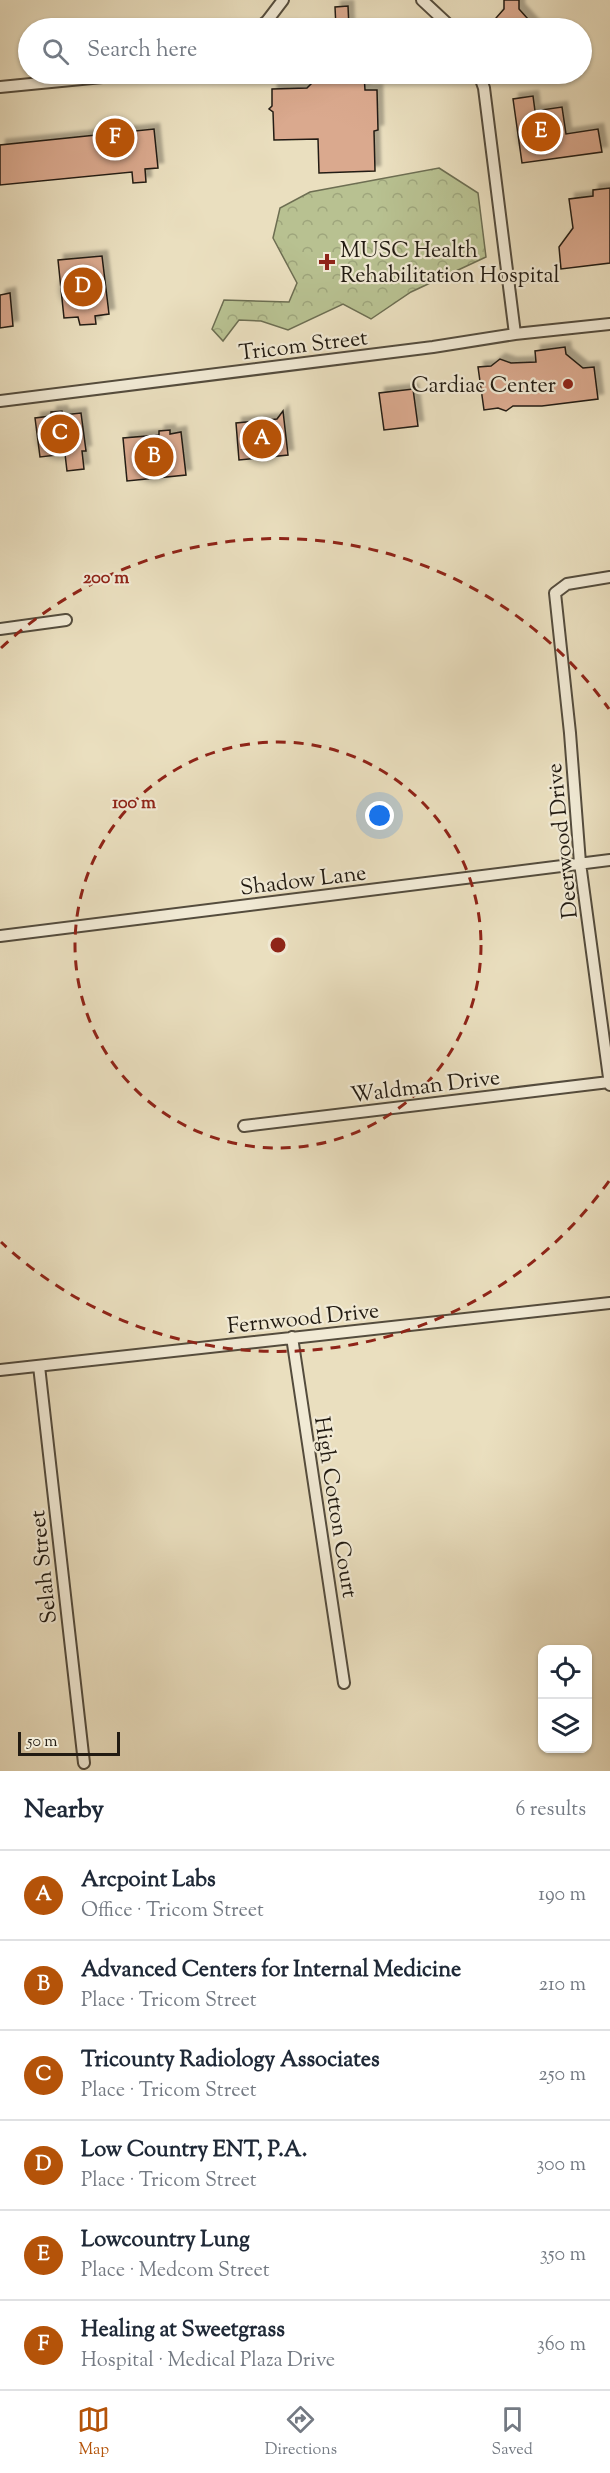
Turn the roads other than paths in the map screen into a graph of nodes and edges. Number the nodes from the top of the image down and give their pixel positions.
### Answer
1 (283, 0) edge
2 (422, 0) edge
3 (269, 18) edge
4 (441, 18) edge
5 (31, 84) edge
6 (481, 84) edge
7 (0, 87) edge
8 (610, 324) edge
9 (515, 334) junction
10 (0, 401) edge
11 (610, 577) edge
12 (66, 620) dead end
13 (0, 629) edge
14 (610, 860) edge
15 (580, 863) junction
16 (0, 936) edge
17 (605, 1015) edge
18 (610, 1083) edge
19 (244, 1126) dead end
20 (610, 1303) edge
21 (292, 1337) junction
22 (39, 1366) junction
23 (0, 1370) edge
24 (344, 1683) dead end
25 (84, 1763) dead end

1 - 3 street
2 - 4 street
5 - 7 street
6 - 9 street
8 - 9 street, Tricom Street
9 - 10 street, Tricom Street
11 - 15 street, Deerwood Drive
12 - 13 street
14 - 15 street, Shadow Lane
15 - 16 street, Shadow Lane
15 - 17 street, Deerwood Drive
17 - 18 street, Deerwood Drive
18 - 19 street, Waldman Drive
20 - 21 street, Fernwood Drive
21 - 22 street, Fernwood Drive
21 - 24 street, High Cotton Court
22 - 23 street, Fernwood Drive
22 - 25 street, Selah Street

